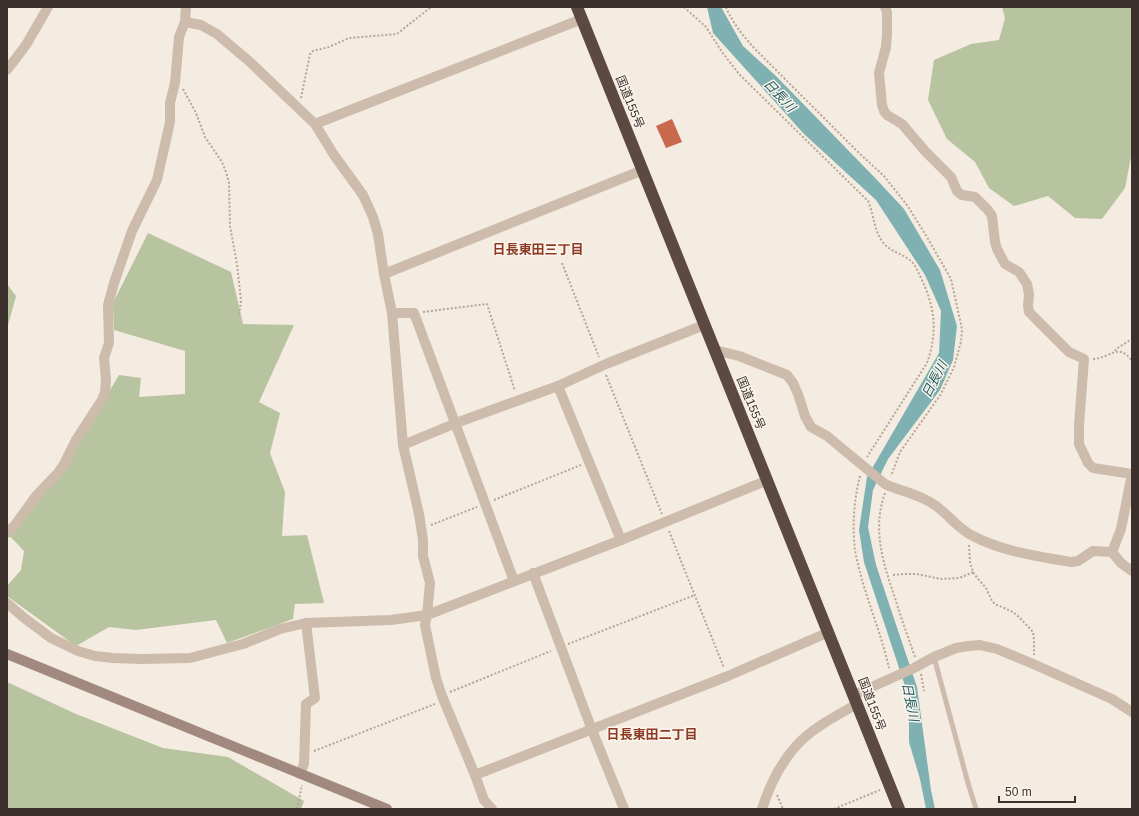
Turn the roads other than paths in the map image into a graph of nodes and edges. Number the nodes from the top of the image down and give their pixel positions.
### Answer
1 (48, 7) edge
2 (186, 7) edge
3 (577, 7) edge
4 (885, 7) edge
5 (582, 19) junction
6 (185, 22) junction
7 (7, 70) edge
8 (315, 124) junction
9 (643, 170) junction
10 (384, 274) junction
11 (392, 314) junction
12 (704, 325) junction
13 (715, 350) junction
14 (558, 386) junction
15 (456, 423) junction
16 (403, 445) junction
17 (1132, 474) edge
18 (768, 480) junction
19 (7, 533) edge
20 (621, 540) junction
21 (1112, 552) junction
22 (1132, 571) edge
23 (533, 573) junction
24 (514, 581) junction
25 (7, 603) edge
26 (427, 615) junction
27 (306, 623) junction
28 (829, 632) junction
29 (7, 654) edge
30 (934, 657) junction
31 (855, 700) junction
32 (1132, 712) edge
33 (592, 730) junction
34 (475, 775) junction
35 (302, 776) junction
36 (387, 809) edge
37 (492, 809) edge
38 (624, 809) edge
39 (762, 809) edge
40 (899, 809) edge
41 (976, 809) edge

1 - 7 street
2 - 6 street
3 - 5 highway, 国道155号
4 - 17 street
5 - 8 street
5 - 9 highway, 国道155号
6 - 8 street
6 - 19 street
8 - 10 street
9 - 10 street
9 - 12 highway, 国道155号
10 - 11 street
11 - 15 street
11 - 16 street
12 - 13 highway, 国道155号
12 - 14 street
13 - 18 highway, 国道155号
13 - 21 street
14 - 15 street
14 - 20 street
15 - 16 street
15 - 24 street
16 - 26 street
17 - 21 street
18 - 20 street
18 - 28 highway, 国道155号
20 - 23 street
21 - 22 street
23 - 24 street
23 - 33 street
24 - 26 street
25 - 27 street
26 - 27 street
26 - 34 street
27 - 35 street
28 - 31 highway, 国道155号
28 - 33 street
29 - 35 street
30 - 31 street
30 - 32 street
30 - 41 lane
31 - 39 street
31 - 40 highway, 国道155号
33 - 34 street
33 - 38 street
34 - 37 street
35 - 36 street

